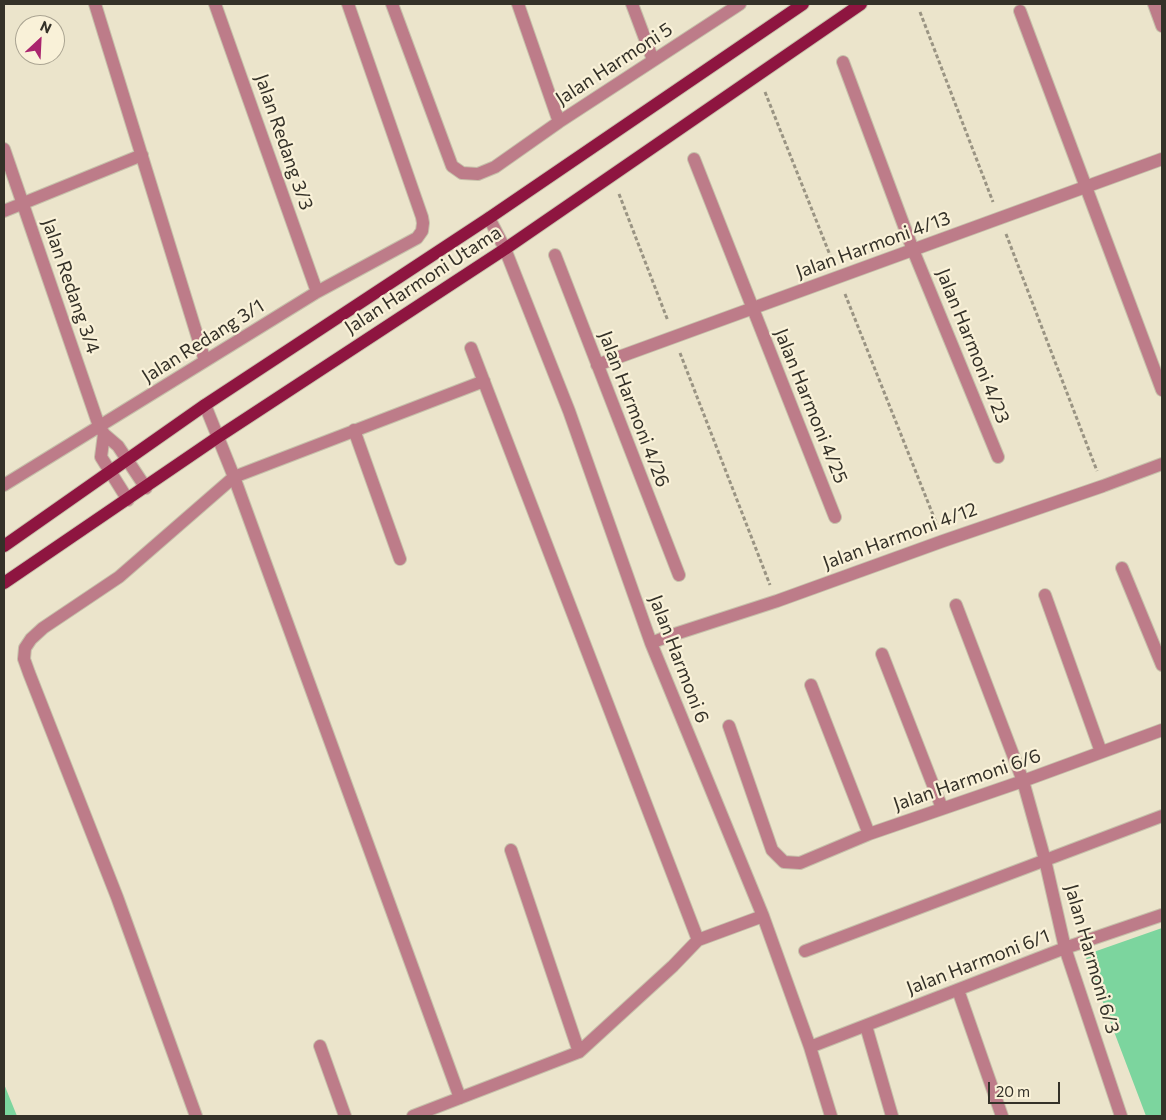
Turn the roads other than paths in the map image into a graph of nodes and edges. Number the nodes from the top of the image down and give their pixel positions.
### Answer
1 (95, 4) edge
2 (215, 4) edge
3 (348, 4) edge
4 (392, 4) edge
5 (518, 4) edge
6 (632, 4) edge
7 (740, 4) edge
8 (803, 4) edge
9 (861, 4) edge
10 (1154, 4) edge
11 (1020, 11) dead end
12 (1162, 26) edge
13 (654, 60) junction
14 (843, 62) dead end
15 (559, 122) junction
16 (4, 149) edge
17 (142, 156) junction
18 (694, 159) dead end
19 (1162, 159) edge
20 (1086, 187) junction
21 (23, 204) junction
22 (4, 211) edge
23 (489, 218) junction
24 (505, 249) junction
25 (913, 250) junction
26 (556, 256) dead end
27 (317, 292) junction
28 (752, 309) junction
29 (471, 348) dead end
30 (205, 362) junction
31 (597, 365) junction
32 (484, 381) junction
33 (1162, 390) edge
34 (205, 405) junction
35 (102, 430) junction
36 (354, 430) junction
37 (218, 437) junction
38 (998, 457) dead end
39 (128, 460) junction
40 (1162, 464) edge
41 (110, 472) junction
42 (234, 477) junction
43 (4, 484) edge
44 (146, 488) junction
45 (128, 500) junction
46 (835, 517) dead end
47 (4, 546) edge
48 (400, 559) dead end
49 (1122, 568) dead end
50 (679, 575) dead end
51 (4, 583) edge
52 (1045, 595) dead end
53 (956, 605) dead end
54 (651, 643) junction
55 (882, 654) dead end
56 (1162, 665) edge
57 (811, 686) dead end
58 (729, 726) dead end
59 (1162, 730) edge
60 (1102, 752) junction
61 (1023, 781) junction
62 (942, 808) junction
63 (1162, 816) edge
64 (869, 834) junction
65 (511, 850) dead end
66 (1045, 860) junction
67 (1162, 915) edge
68 (763, 916) junction
69 (698, 940) junction
70 (1065, 948) junction
71 (805, 951) dead end
72 (958, 990) junction
73 (866, 1026) junction
74 (320, 1046) dead end
75 (810, 1047) junction
76 (579, 1052) junction
77 (460, 1098) junction
78 (196, 1116) edge
79 (345, 1116) edge
80 (413, 1116) edge
81 (831, 1116) edge
82 (892, 1116) edge
83 (1002, 1116) edge
84 (1121, 1116) edge

1 - 17 street
2 - 27 street, Jalan Redang 3/3
3 - 27 street, Jalan Redang 3/1
4 - 15 street, Jalan Harmoni 5
5 - 15 street
6 - 13 street
7 - 13 street, Jalan Harmoni 5
8 - 23 main road, Jalan Harmoni Utama
9 - 24 main road, Jalan Harmoni Utama
10 - 12 street
11 - 20 street
13 - 15 street, Jalan Harmoni 5
14 - 25 street, Jalan Harmoni 4/23
16 - 21 street, Jalan Redang 3/4
17 - 21 street
17 - 30 street
18 - 28 street, Jalan Harmoni 4/25
19 - 20 street, Jalan Harmoni 4/13
20 - 25 street, Jalan Harmoni 4/13
20 - 33 street
21 - 22 street
21 - 35 street, Jalan Redang 3/4
23 - 24 street, Jalan Harmoni 6
23 - 34 main road, Jalan Harmoni Utama
24 - 37 main road, Jalan Harmoni Utama
24 - 54 street, Jalan Harmoni 6
25 - 28 street, Jalan Harmoni 4/13
25 - 38 street, Jalan Harmoni 4/23
26 - 31 street, Jalan Harmoni 4/26
27 - 30 street, Jalan Redang 3/1
28 - 31 street, Jalan Harmoni 4/13
28 - 46 street, Jalan Harmoni 4/25
29 - 32 street
30 - 35 street, Jalan Redang 3/1
31 - 50 street, Jalan Harmoni 4/26
32 - 36 street
32 - 69 street
34 - 37 street
34 - 39 main road, Jalan Harmoni Utama
35 - 39 street, Jalan Redang 3/4
35 - 41 street, Jalan Redang 3/4
35 - 43 street, Jalan Redang 3/1
36 - 42 street
36 - 48 street
37 - 42 street
37 - 44 main road, Jalan Harmoni Utama
39 - 41 main road, Jalan Harmoni Utama
39 - 44 street, Jalan Redang 3/4
40 - 54 street, Jalan Harmoni 4/12
41 - 45 street, Jalan Redang 3/4
41 - 47 main road, Jalan Harmoni Utama
42 - 77 street
42 - 78 street
44 - 45 main road, Jalan Harmoni Utama
45 - 51 main road, Jalan Harmoni Utama
49 - 56 street
52 - 60 street
53 - 61 street, Jalan Harmoni 6/3
54 - 68 street, Jalan Harmoni 6
55 - 62 street
57 - 64 street
58 - 64 street, Jalan Harmoni 6/6
59 - 60 street, Jalan Harmoni 6/6
60 - 61 street, Jalan Harmoni 6/6
61 - 62 street, Jalan Harmoni 6/6
61 - 66 street, Jalan Harmoni 6/3
62 - 64 street, Jalan Harmoni 6/6
63 - 66 street
65 - 76 street
66 - 70 street, Jalan Harmoni 6/3
66 - 71 street
67 - 70 street, Jalan Harmoni 6/1
68 - 69 street
68 - 75 street, Jalan Harmoni 6
69 - 76 street
70 - 72 street, Jalan Harmoni 6/1
70 - 84 street, Jalan Harmoni 6/3
72 - 73 street, Jalan Harmoni 6/1
72 - 83 street
73 - 75 street, Jalan Harmoni 6/1
73 - 82 street
74 - 79 street
75 - 81 street, Jalan Harmoni 6
76 - 77 street
77 - 80 street

